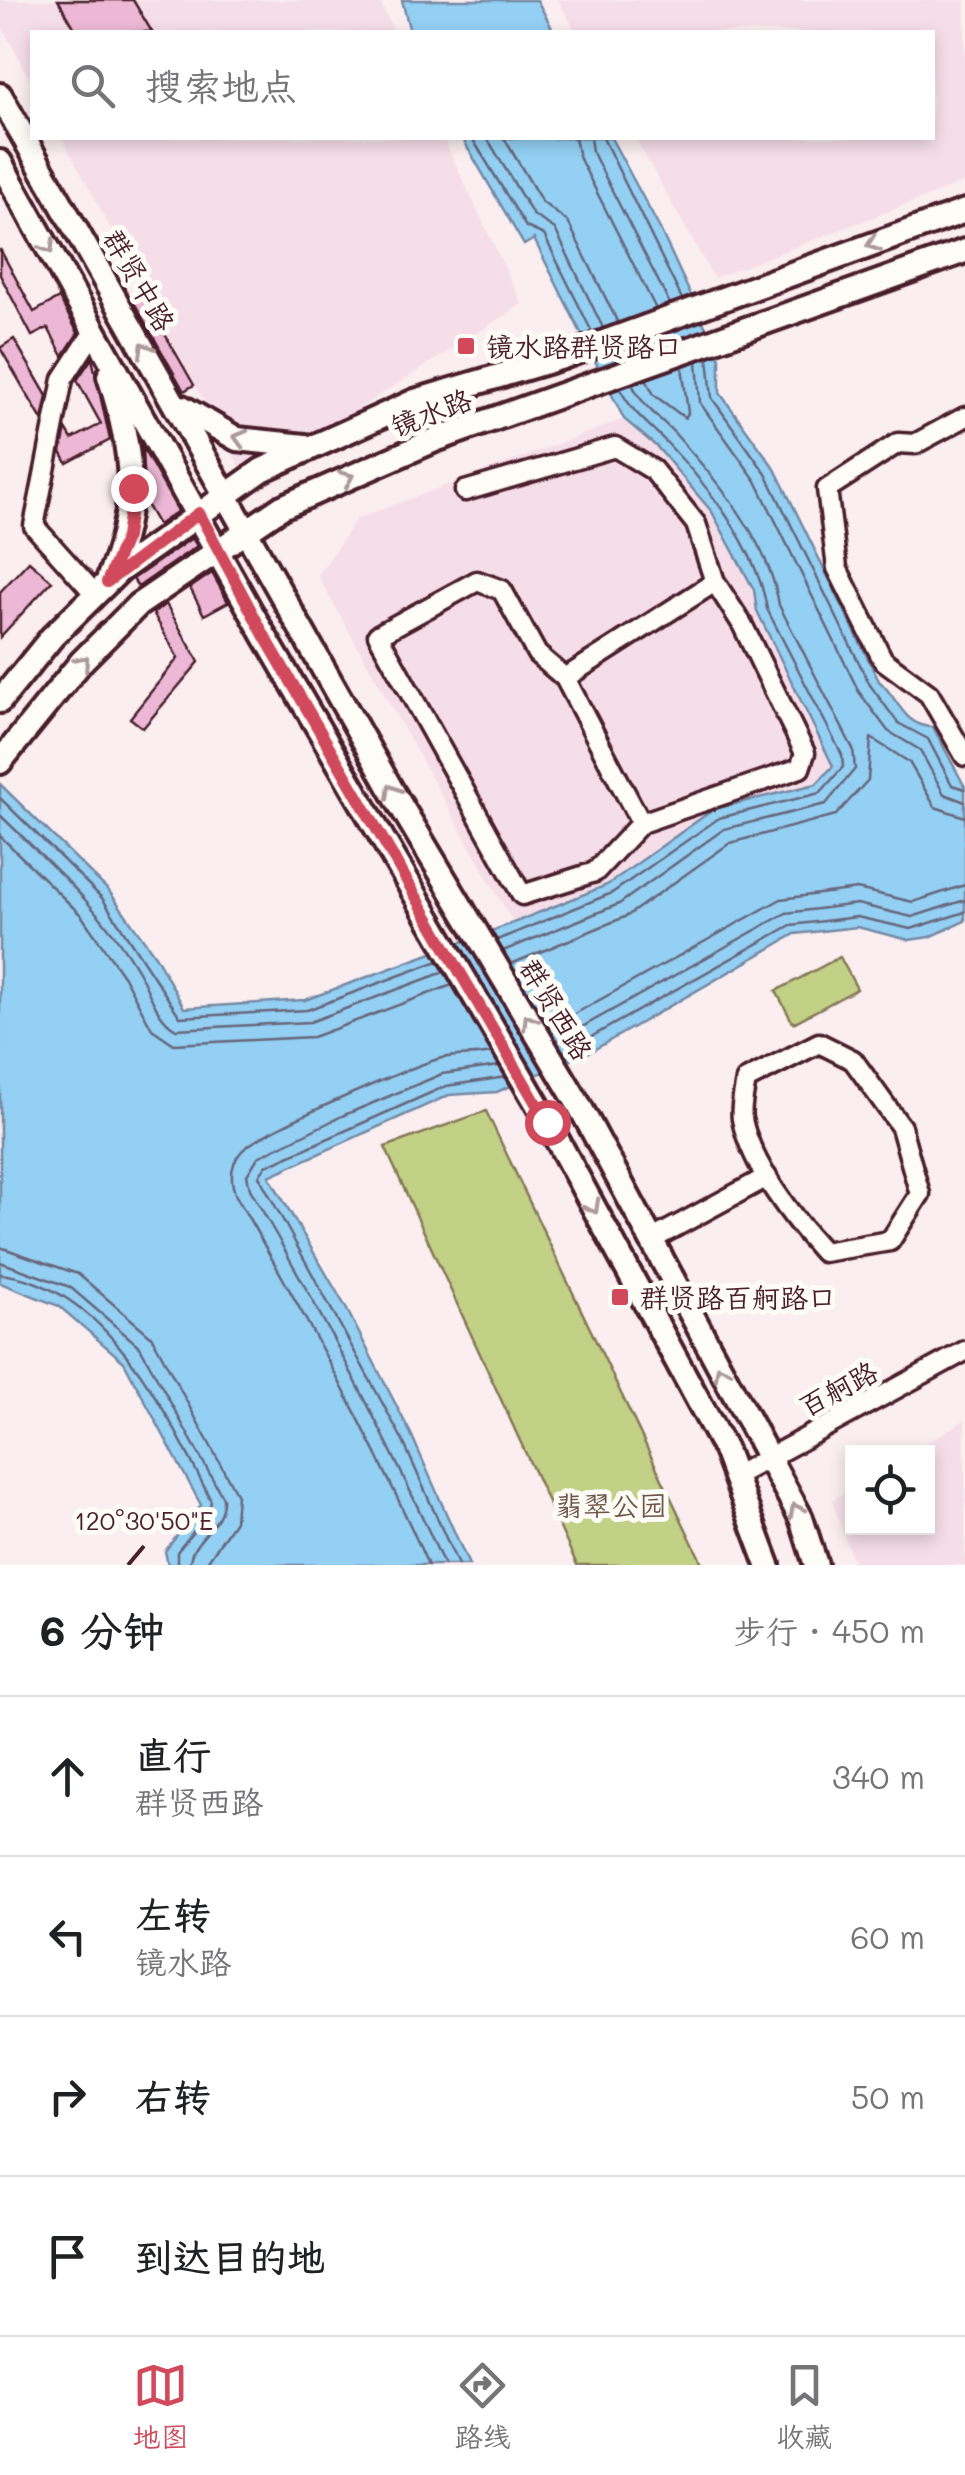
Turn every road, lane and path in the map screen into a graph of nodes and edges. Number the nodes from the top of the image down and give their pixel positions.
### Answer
1 (0, 95) edge
2 (0, 162) edge
3 (965, 211) edge
4 (965, 251) edge
5 (95, 330) junction
6 (175, 402) junction
7 (965, 417) edge
8 (314, 446) junction
9 (464, 491) dead end
10 (228, 494) junction
11 (199, 513) junction
12 (248, 530) junction
13 (218, 550) junction
14 (715, 582) junction
15 (101, 588) junction
16 (565, 678) junction
17 (0, 701) edge
18 (965, 756) edge
19 (0, 762) edge
20 (641, 822) junction
21 (767, 1177) junction
22 (651, 1240) junction
23 (965, 1351) edge
24 (768, 1458) junction
25 (737, 1474) junction
26 (768, 1565) edge
27 (816, 1565) edge

6 -> 1 main road, 群贤中路
2 -> 5 main road
3 -> 8 main road, 镜水路
12 -> 4 main road, 镜水路
5 - 11 main road
5 - 15 main road
5 - 15 street
8 -> 6 main road
6 - 10 main road, 群贤中路
7 - 18 street
8 - 10 main road, 镜水路
9 - 14 street
10 - 11 main road, 镜水路
10 - 12 main road, 群贤西路
11 - 13 main road
11 - 15 main road, 镜水路
12 - 13 main road, 镜水路
22 -> 12 main road, 群贤西路
19 -> 13 main road, 镜水路
13 -> 25 main road
14 - 16 street
14 - 20 street
15 - 17 main road, 镜水路
16 - 20 street
16 - 20 street
21 - 21 street
21 - 22 street
24 -> 22 main road, 群贤西路
23 - 24 street, 百舸路
24 - 25 street, 百舸路
27 -> 24 main road, 群贤西路
25 - 26 main road

